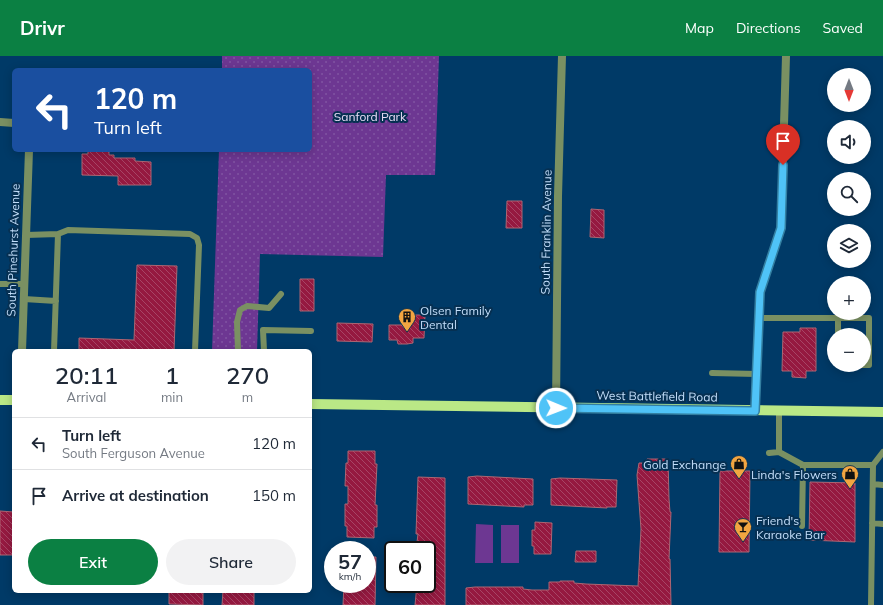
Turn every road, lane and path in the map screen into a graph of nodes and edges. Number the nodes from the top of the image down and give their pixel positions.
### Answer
1 (562, 56) edge
2 (786, 56) edge
3 (0, 122) edge
4 (12, 123) edge
5 (29, 152) edge
6 (58, 234) junction
7 (26, 235) junction
8 (0, 284) edge
9 (24, 284) junction
10 (281, 294) dead end
11 (24, 299) junction
12 (56, 301) junction
13 (758, 318) junction
14 (827, 318) edge
15 (311, 331) dead end
16 (22, 349) edge
17 (54, 349) edge
18 (195, 349) edge
19 (238, 349) edge
20 (264, 349) edge
21 (712, 373) dead end
22 (757, 374) junction
23 (0, 400) edge
24 (12, 400) edge
25 (312, 404) edge
26 (556, 408) junction
27 (755, 411) junction
28 (778, 411) junction
29 (883, 412) edge
30 (769, 452) dead end
31 (779, 452) junction
32 (883, 452) edge
33 (803, 465) junction
34 (873, 465) junction
35 (873, 484) junction
36 (883, 485) edge
37 (872, 523) junction
38 (883, 524) edge
39 (802, 526) dead end
40 (871, 605) edge

1 - 26 street, South Franklin Avenue
2 - 13 street
3 - 4 street
5 - 7 street, South Pinehurst Avenue
6 - 7 lane
6 - 12 lane
6 - 18 lane
7 - 9 street, South Pinehurst Avenue
8 - 9 lane
9 - 11 street, South Pinehurst Avenue
10 - 19 lane
11 - 12 lane
11 - 16 street, South Pinehurst Avenue
12 - 17 lane
13 - 14 lane
13 - 22 street
15 - 20 lane
21 - 22 lane
22 - 27 street
23 - 24 main road
25 - 26 main road, West Battlefield Road
26 - 27 main road, West Battlefield Road
27 - 28 main road, West Battlefield Road
28 - 29 main road, West Battlefield Road
28 - 31 lane
30 - 31 lane
31 - 33 lane
32 - 34 lane
33 - 34 lane
33 - 39 lane
34 - 35 lane
35 - 36 lane
35 - 37 lane
37 - 38 lane
37 - 40 lane

